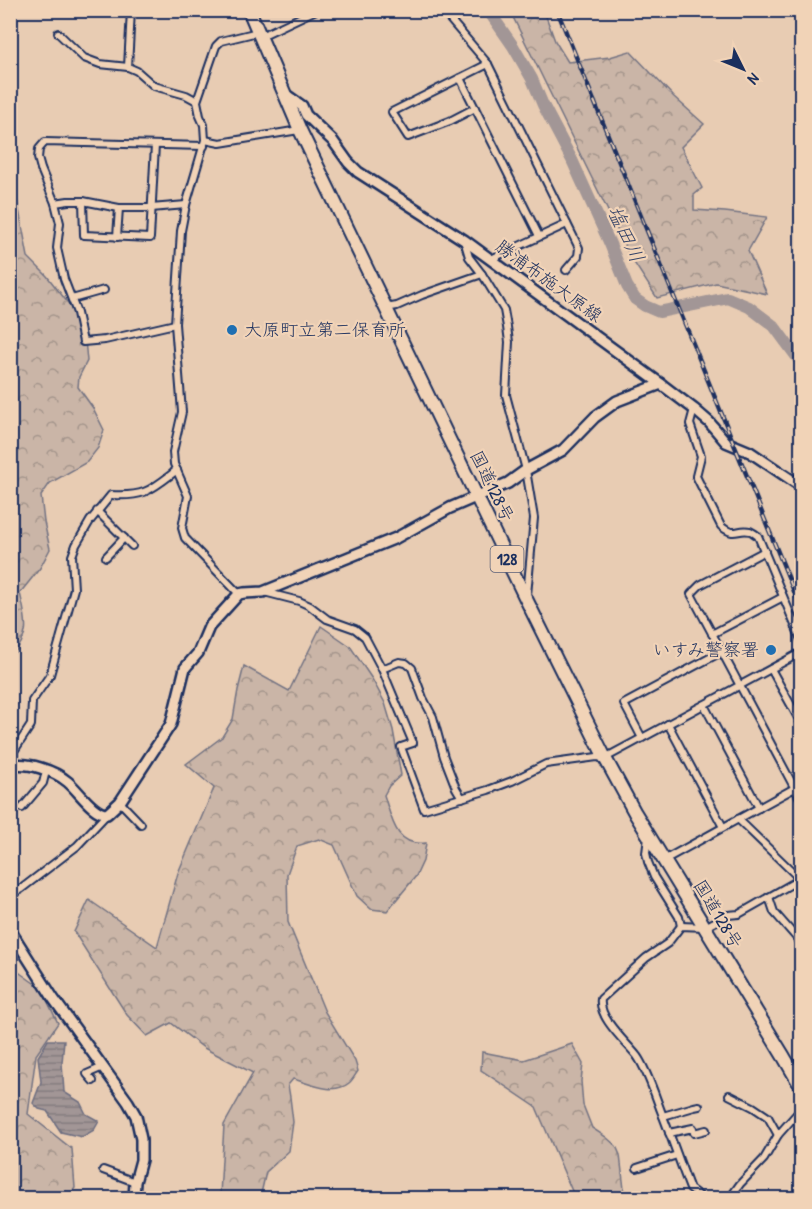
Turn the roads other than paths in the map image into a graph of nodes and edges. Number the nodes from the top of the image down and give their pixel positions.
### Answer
1 (131, 10) edge
2 (249, 10) edge
3 (316, 10) edge
4 (442, 10) edge
5 (58, 33) dead end
6 (260, 34) junction
7 (488, 64) junction
8 (128, 67) junction
9 (460, 78) junction
10 (285, 94) junction
11 (197, 101) junction
12 (475, 108) junction
13 (300, 130) junction
14 (205, 143) junction
15 (155, 145) junction
16 (83, 201) junction
17 (56, 203) junction
18 (186, 206) junction
19 (119, 208) junction
20 (151, 208) junction
21 (567, 224) junction
22 (539, 236) junction
23 (117, 237) junction
24 (464, 240) junction
25 (490, 259) junction
26 (566, 270) dead end
27 (482, 274) junction
28 (104, 290) dead end
29 (72, 299) junction
30 (386, 308) junction
31 (175, 324) junction
32 (661, 384) junction
33 (694, 409) junction
34 (177, 470) junction
35 (526, 470) junction
36 (801, 487) edge
37 (477, 498) junction
38 (97, 511) junction
39 (124, 538) junction
40 (132, 546) dead end
41 (765, 551) junction
42 (106, 556) dead end
43 (263, 592) junction
44 (239, 594) junction
45 (783, 597) junction
46 (526, 599) junction
47 (712, 634) junction
48 (801, 642) edge
49 (721, 652) junction
50 (801, 652) edge
51 (382, 669) junction
52 (771, 669) junction
53 (739, 686) junction
54 (704, 705) junction
55 (668, 724) junction
56 (801, 725) edge
57 (642, 738) junction
58 (605, 758) junction
59 (12, 766) edge
60 (46, 771) junction
61 (801, 784) edge
62 (793, 789) junction
63 (462, 798) junction
64 (120, 802) junction
65 (801, 802) edge
66 (22, 808) dead end
67 (759, 808) junction
68 (107, 814) junction
69 (738, 819) junction
70 (141, 824) dead end
71 (723, 827) junction
72 (648, 834) junction
73 (664, 860) junction
74 (801, 878) edge
75 (10, 895) edge
76 (769, 897) junction
77 (681, 926) junction
78 (705, 927) junction
79 (10, 930) edge
80 (801, 945) edge
81 (103, 1067) junction
82 (93, 1081) dead end
83 (801, 1088) edge
84 (729, 1095) dead end
85 (699, 1107) dead end
86 (801, 1108) edge
87 (663, 1116) junction
88 (706, 1130) dead end
89 (669, 1133) junction
90 (778, 1135) junction
91 (677, 1155) junction
92 (637, 1168) dead end
93 (103, 1170) dead end
94 (135, 1182) junction
95 (134, 1198) edge
96 (702, 1198) edge
97 (730, 1198) edge

1 - 8 street
2 - 6 highway, 国道128号 / 128
3 - 6 street
4 - 7 street
5 - 8 street
6 - 10 highway, 国道128号 / 128
6 - 11 street
7 - 9 street
7 - 21 street
8 - 11 street
9 - 12 street
9 - 12 street
10 - 13 highway, 国道128号 / 128
10 - 24 street, 勝浦布施大原線
11 - 14 street
12 - 22 street
13 - 14 street
13 - 30 highway, 国道128号 / 128
14 - 15 street
14 - 18 street
15 - 17 street
15 - 20 street
16 - 17 street
16 - 19 street
16 - 23 street
17 - 29 street
18 - 20 street
18 - 31 street
19 - 20 street
19 - 23 street
20 - 23 street
21 - 22 street
21 - 26 street
22 - 25 street
24 - 25 street, 勝浦布施大原線
24 - 27 street
25 - 32 street, 勝浦布施大原線
27 - 30 street
27 - 35 street
28 - 29 street
29 - 31 street
30 - 37 highway, 国道128号 / 128
31 - 34 street
32 - 33 street, 勝浦布施大原線
32 - 35 street
33 - 36 street, 勝浦布施大原線
33 - 41 street
34 - 38 street
34 - 44 street
35 - 37 street
35 - 46 street
37 - 43 street
37 - 46 highway, 国道128号 / 128
38 - 39 street
38 - 59 street
39 - 40 street
39 - 42 street
41 - 45 street
41 - 47 street
43 - 44 street
43 - 51 street
44 - 64 street
45 - 47 street
45 - 48 street
46 - 58 highway, 国道128号 / 128
47 - 49 street
49 - 53 street
49 - 57 street
50 - 52 street
51 - 63 street
51 - 63 street
52 - 53 street
52 - 56 street
53 - 54 street
53 - 62 street
54 - 55 street
54 - 67 street
55 - 57 street
55 - 71 street
57 - 58 street
58 - 63 street
58 - 72 highway, 国道128号 / 128
59 - 60 street
60 - 66 street
60 - 68 street
61 - 62 street
62 - 65 street
62 - 67 street
64 - 68 street
64 - 70 street
67 - 69 street
68 - 75 street
69 - 71 street
69 - 74 street
71 - 73 street
72 - 73 highway, 国道128号 / 128
72 - 77 street
73 - 78 highway, 国道128号 / 128
74 - 76 street
76 - 78 street
76 - 80 street
77 - 78 street
77 - 87 street
78 - 83 highway, 国道128号 / 128
79 - 81 street
81 - 82 street
81 - 94 street
84 - 90 street
85 - 87 street
86 - 90 street
87 - 89 street
88 - 89 street
89 - 91 street
90 - 97 street
91 - 92 street
91 - 96 street
93 - 94 street
94 - 95 street

